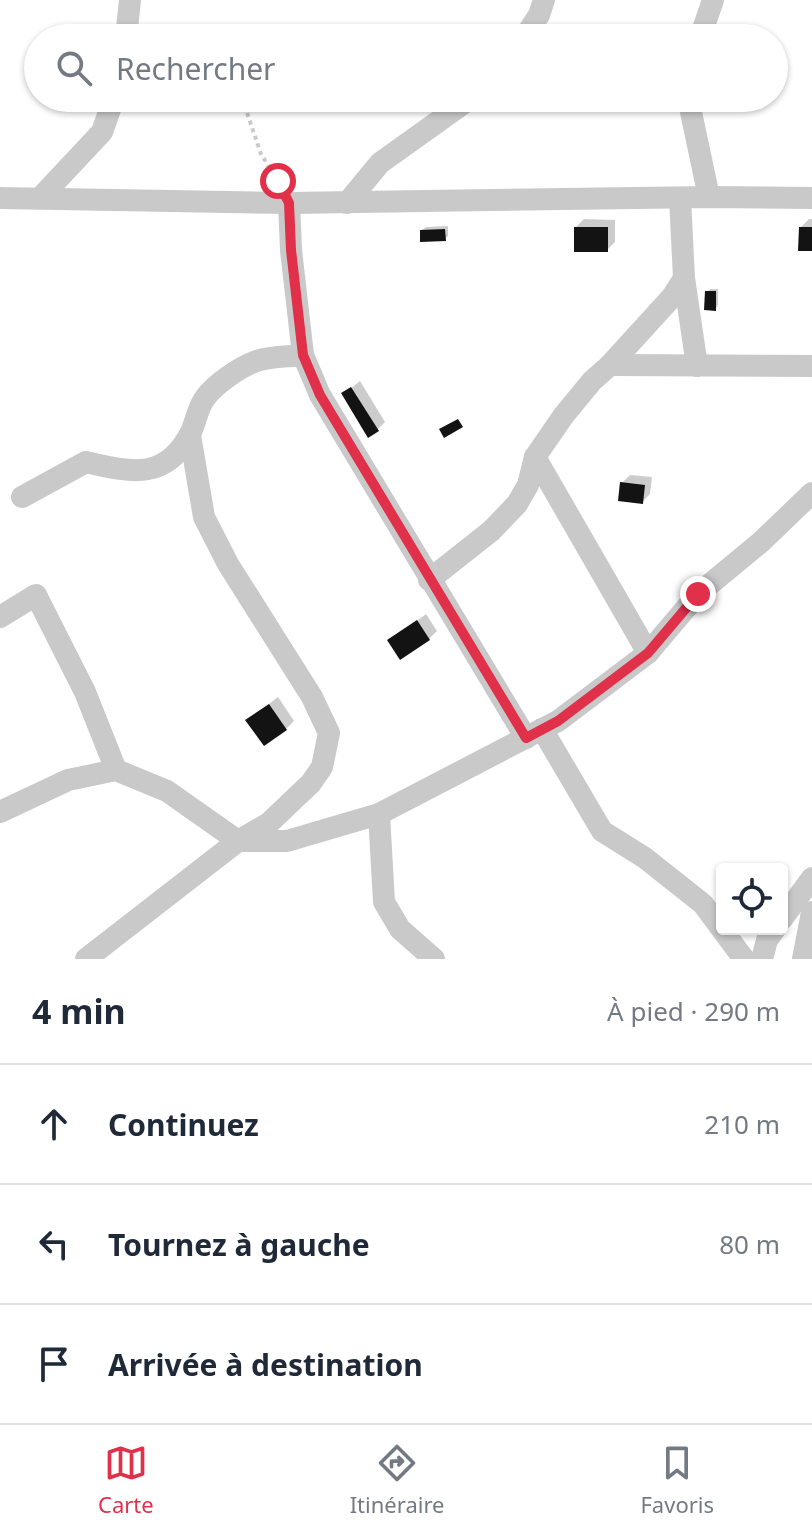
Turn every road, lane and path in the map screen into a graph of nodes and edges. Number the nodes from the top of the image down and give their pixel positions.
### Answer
1 (130, 0) edge
2 (544, 0) edge
3 (713, 0) edge
4 (127, 24) edge
5 (533, 24) edge
6 (705, 24) edge
7 (109, 112) edge
8 (247, 112) edge
9 (451, 112) edge
10 (691, 112) edge
11 (41, 197) junction
12 (709, 197) junction
13 (0, 198) edge
14 (680, 198) junction
15 (812, 198) edge
16 (289, 203) junction
17 (347, 203) junction
18 (684, 278) junction
19 (303, 355) junction
20 (610, 365) junction
21 (697, 366) junction
22 (812, 366) edge
23 (190, 435) junction
24 (535, 457) junction
25 (812, 493) edge
26 (22, 497) dead end
27 (429, 580) junction
28 (0, 617) edge
29 (648, 653) junction
30 (534, 734) junction
31 (116, 770) junction
32 (0, 812) edge
33 (379, 814) junction
34 (238, 841) junction
35 (812, 878) edge
36 (788, 911) edge
37 (812, 912) edge
38 (771, 935) edge
39 (110, 950) edge
40 (86, 959) edge
41 (434, 959) edge
42 (744, 959) edge
43 (762, 959) edge
44 (803, 959) edge

1 - 4 street
2 - 5 street
3 - 6 street
7 - 11 street
8 - 16 path
9 - 17 street
10 - 12 street
11 - 13 street
11 - 16 street
12 - 14 street
12 - 15 street
14 - 17 street
14 - 18 street
16 - 17 street
16 - 19 street
18 - 20 street
18 - 21 street
19 - 23 street
19 - 27 street
20 - 21 street
20 - 24 street
21 - 22 street
23 - 26 street
23 - 34 street
24 - 27 street
24 - 29 street
25 - 29 street
27 - 30 street
28 - 31 street
29 - 30 street
30 - 33 street
30 - 42 street
31 - 32 street
31 - 34 street
33 - 34 street
33 - 41 street
34 - 39 street
35 - 36 street
37 - 44 street
38 - 43 street
39 - 40 street

